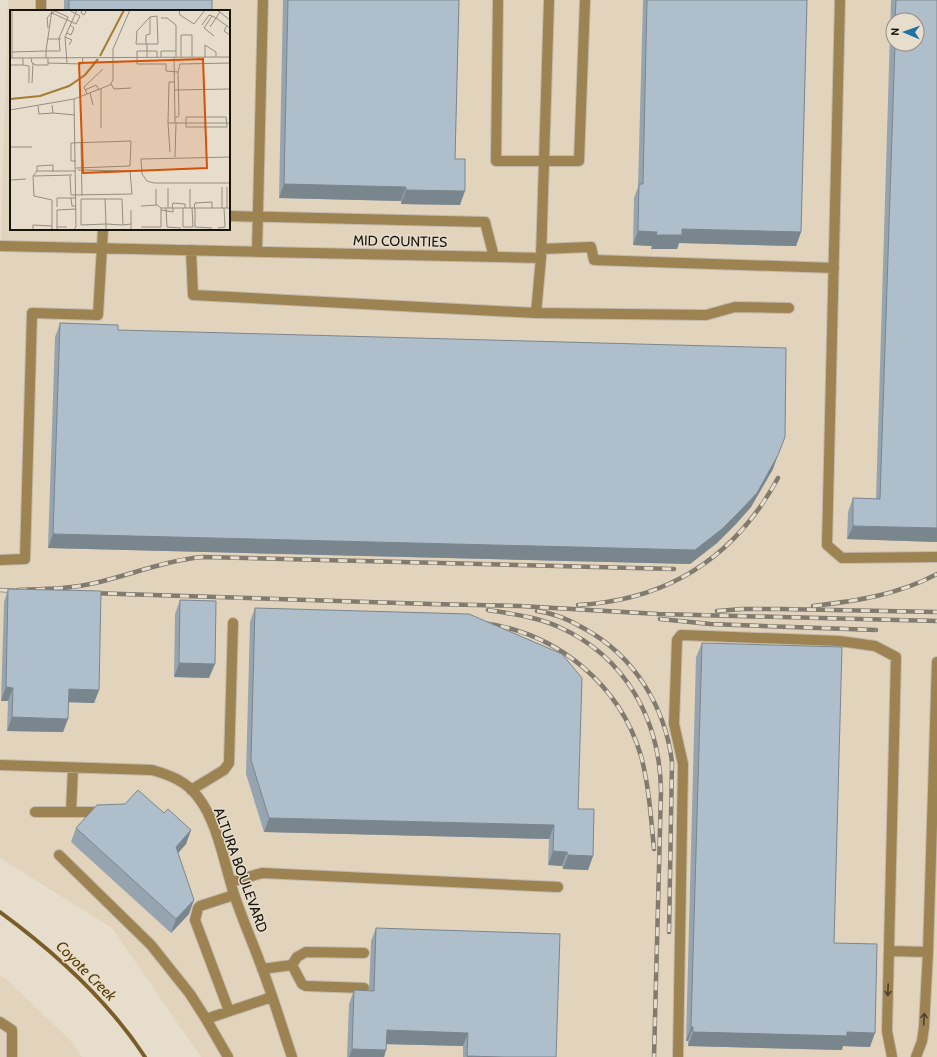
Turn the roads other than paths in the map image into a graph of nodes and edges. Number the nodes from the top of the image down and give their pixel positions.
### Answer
1 (263, 0) edge
2 (498, 0) edge
3 (548, 0) edge
4 (585, 0) edge
5 (840, 0) edge
6 (544, 161) junction
7 (230, 216) edge
8 (258, 216) junction
9 (103, 230) edge
10 (0, 246) edge
11 (102, 248) junction
12 (192, 250) junction
13 (257, 252) junction
14 (541, 254) junction
15 (494, 257) junction
16 (834, 268) junction
17 (790, 308) dead end
18 (536, 313) junction
19 (937, 557) edge
20 (0, 560) edge
21 (233, 623) dead end
22 (937, 662) edge
23 (0, 765) edge
24 (72, 768) junction
25 (191, 790) junction
26 (35, 812) dead end
27 (71, 812) junction
28 (112, 812) edge
29 (59, 855) dead end
30 (231, 882) junction
31 (558, 887) dead end
32 (234, 895) junction
33 (889, 951) junction
34 (928, 952) junction
35 (364, 953) dead end
36 (292, 965) junction
37 (262, 969) junction
38 (364, 988) dead end
39 (272, 997) junction
40 (229, 1011) junction
41 (206, 1019) junction
42 (0, 1022) edge
43 (12, 1057) edge
44 (228, 1057) edge
45 (292, 1057) edge
46 (678, 1057) edge
47 (892, 1057) edge
48 (916, 1057) edge

1 - 8 street
2 - 6 street
3 - 6 street
4 - 6 street
5 - 16 street
6 - 14 street
7 - 8 street
8 - 13 street
8 - 15 street
9 - 11 street
10 - 11 street, MID COUNTIES
11 - 12 street, MID COUNTIES
11 - 20 street
12 - 13 street, MID COUNTIES
12 - 18 street
13 - 15 street, MID COUNTIES
14 - 15 street, MID COUNTIES
14 - 16 street, MID COUNTIES
14 - 18 street
16 - 19 street
17 - 18 street
21 - 25 street
22 - 34 street
23 - 24 street, ALTURA BOULEVARD
24 - 25 street, ALTURA BOULEVARD
24 - 27 street
25 - 30 street, ALTURA BOULEVARD
26 - 27 street
27 - 28 street
29 - 41 street
30 - 31 street
30 - 32 street, ALTURA BOULEVARD
32 - 37 street, ALTURA BOULEVARD
32 - 40 street
33 - 34 street
33 - 46 street
33 -> 47 street
48 -> 34 street
35 - 36 street
36 - 37 street
36 - 38 street
37 - 39 street, ALTURA BOULEVARD
39 - 40 street
39 - 45 street, ALTURA BOULEVARD
40 - 41 street
41 - 44 street
42 - 43 street

